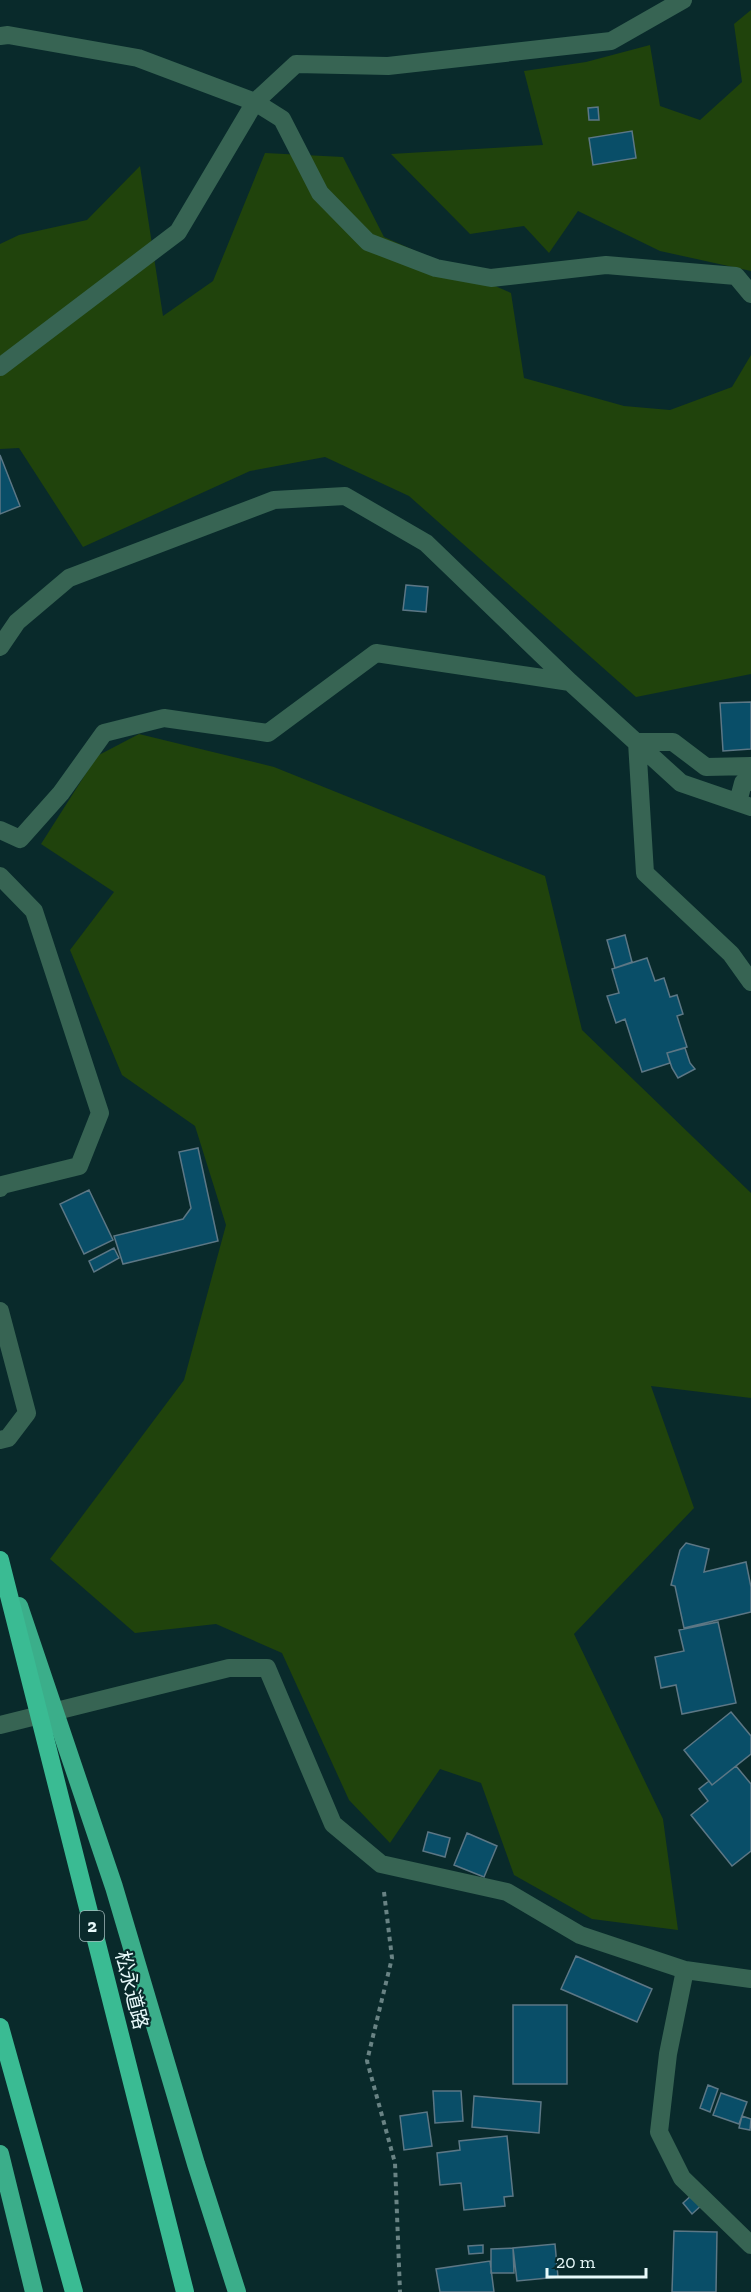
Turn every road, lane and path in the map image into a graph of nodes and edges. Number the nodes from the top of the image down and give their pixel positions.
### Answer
1 (683, 0) edge
2 (0, 36) edge
3 (255, 102) junction
4 (751, 294) edge
5 (0, 367) edge
6 (0, 647) edge
7 (570, 682) junction
8 (637, 742) junction
9 (751, 766) edge
10 (751, 782) edge
11 (744, 805) edge
12 (0, 830) edge
13 (0, 876) edge
14 (751, 982) edge
15 (0, 1188) edge
16 (0, 1311) edge
17 (0, 1440) edge
18 (0, 1550) edge
19 (0, 1560) edge
20 (0, 1725) edge
21 (381, 1864) junction
22 (686, 1970) junction
23 (751, 1979) edge
24 (0, 2027) edge
25 (0, 2154) edge
26 (751, 2245) edge
27 (34, 2292) edge
28 (74, 2292) edge
29 (185, 2292) edge
30 (237, 2292) edge
31 (400, 2292) edge

1 - 3 street
2 - 3 street
3 - 4 street
3 - 5 street
6 - 7 street
7 - 8 street
7 - 12 street
8 - 9 street
8 - 11 street
8 - 14 street
10 - 11 street
13 - 15 street
16 - 17 street
18 - 30 highway
19 - 29 highway, 松永道路 / 2
20 - 21 street
21 - 22 street
21 - 31 path
22 - 23 street
22 - 26 street
24 - 28 highway
25 - 27 highway

